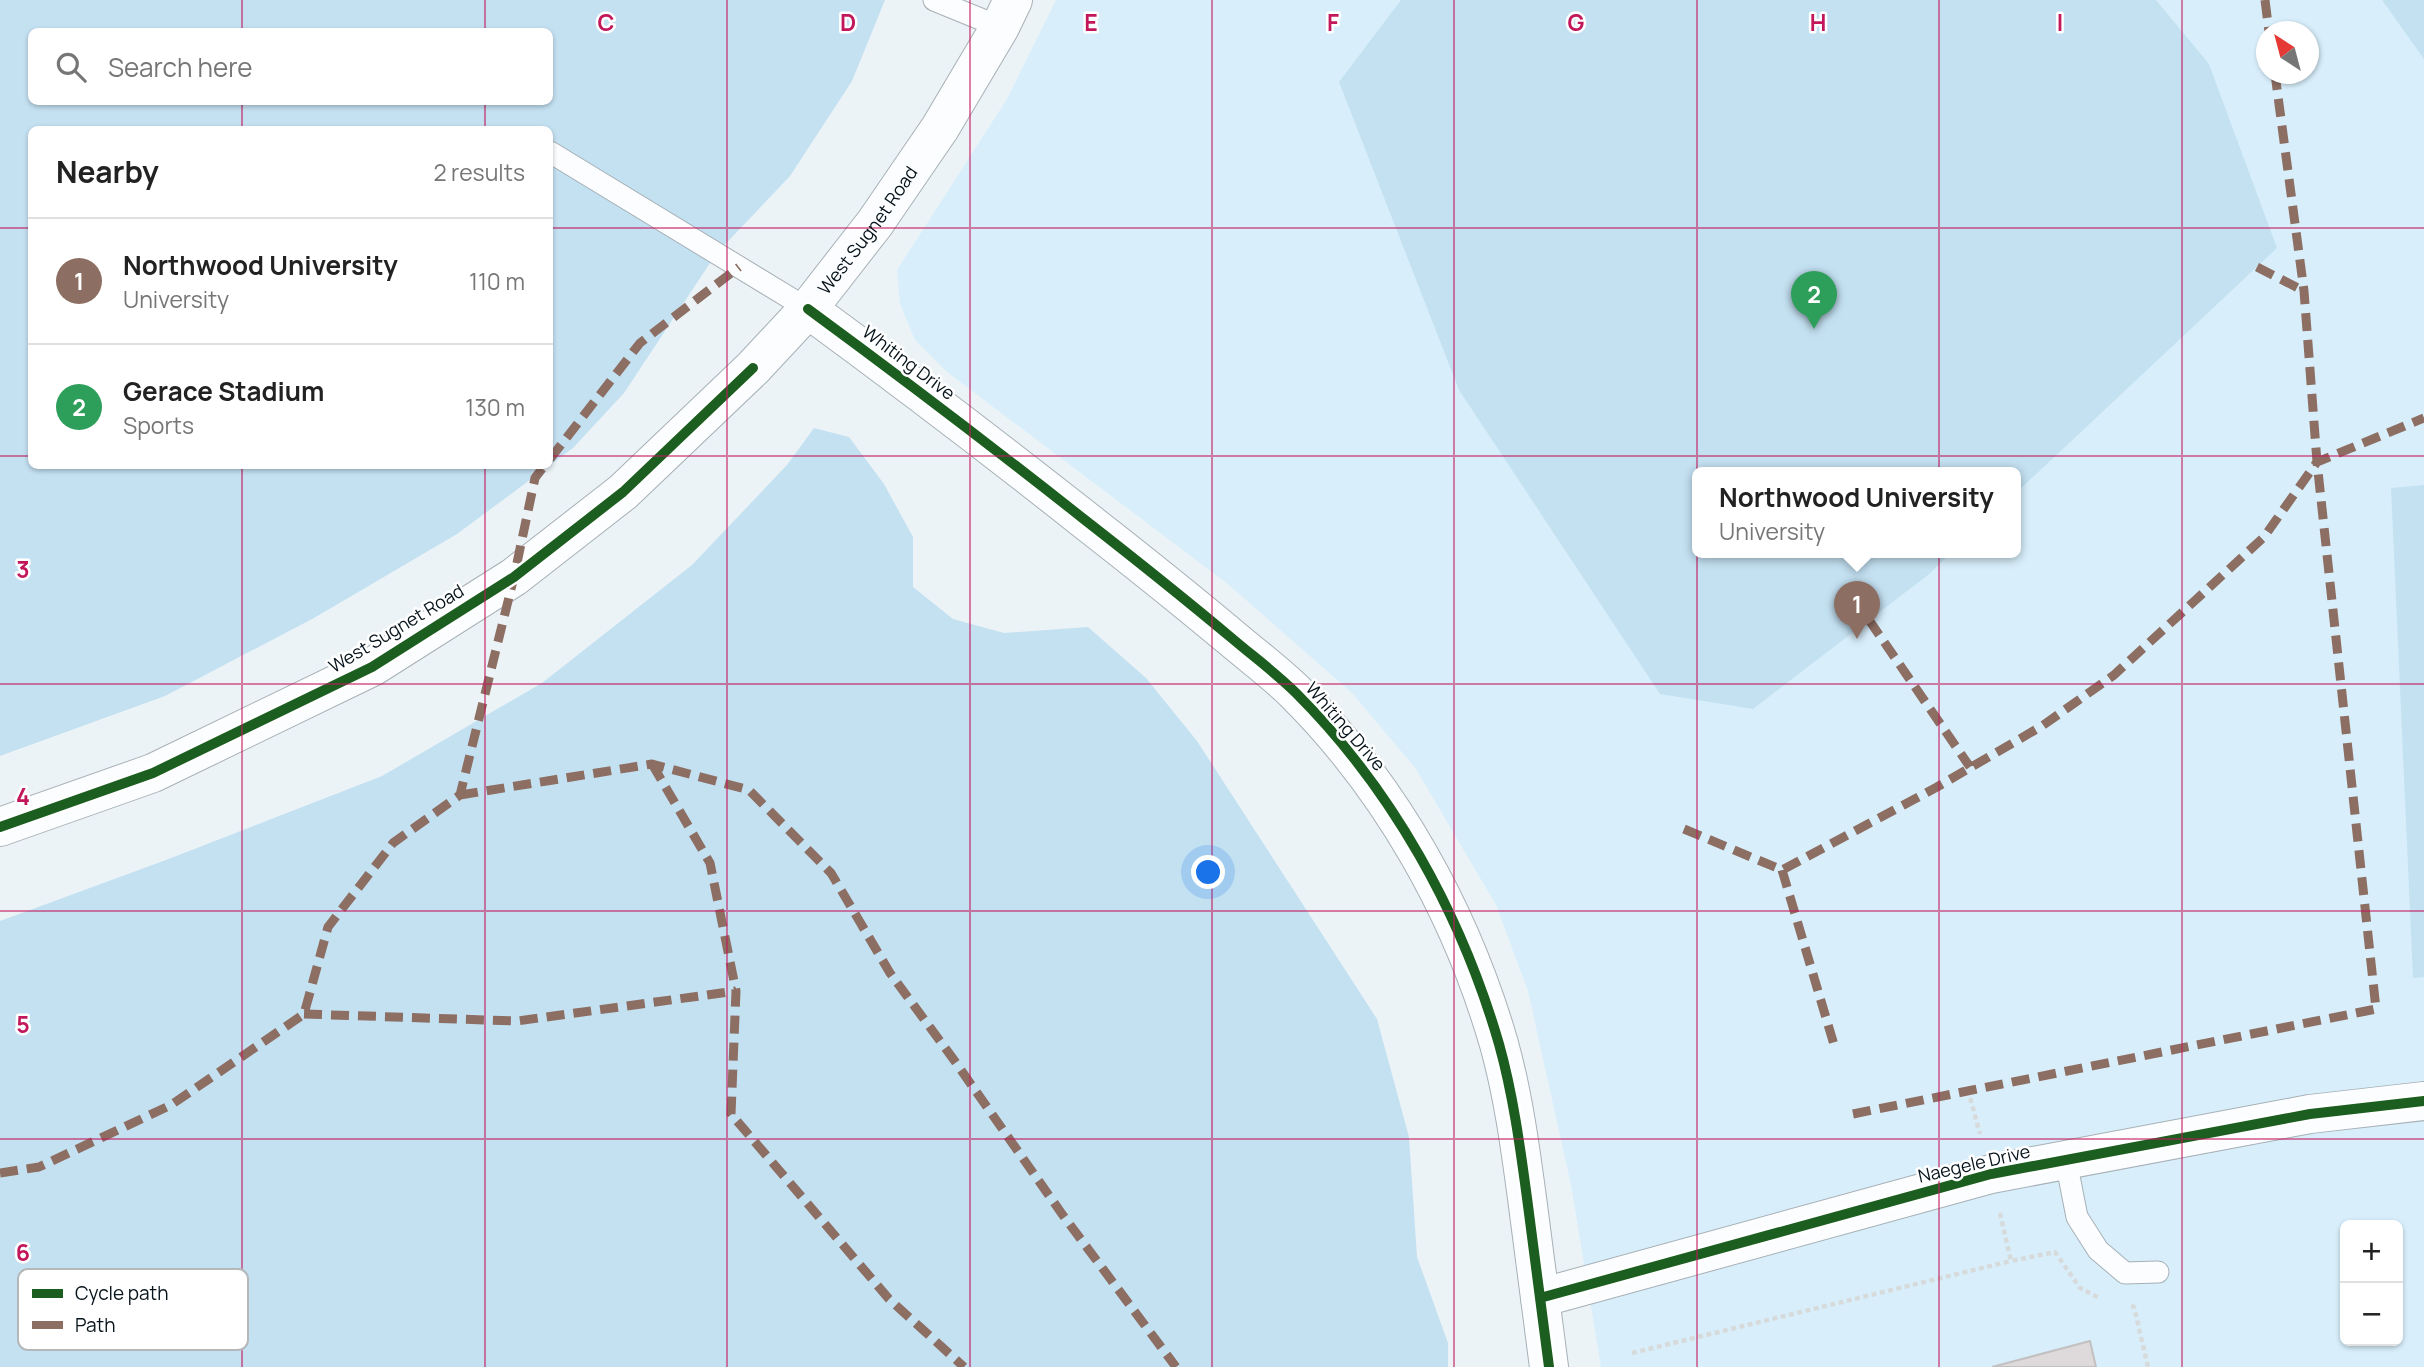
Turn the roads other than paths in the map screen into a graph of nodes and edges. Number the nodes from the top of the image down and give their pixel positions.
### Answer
1 (934, 0) edge
2 (1007, 14) edge
3 (553, 154) edge
4 (808, 309) junction
5 (0, 827) edge
6 (2424, 1101) edge
7 (2066, 1161) junction
8 (2158, 1272) dead end
9 (1540, 1298) junction
10 (1549, 1367) edge

1 - 2 lane
2 - 4 street, West Sugnet Road
3 - 4 lane
4 - 5 street, West Sugnet Road
4 - 9 street, Whiting Drive
6 - 7 street, Naegele Drive
7 - 8 lane
7 - 9 street, Naegele Drive
9 - 10 street, Whiting Drive

